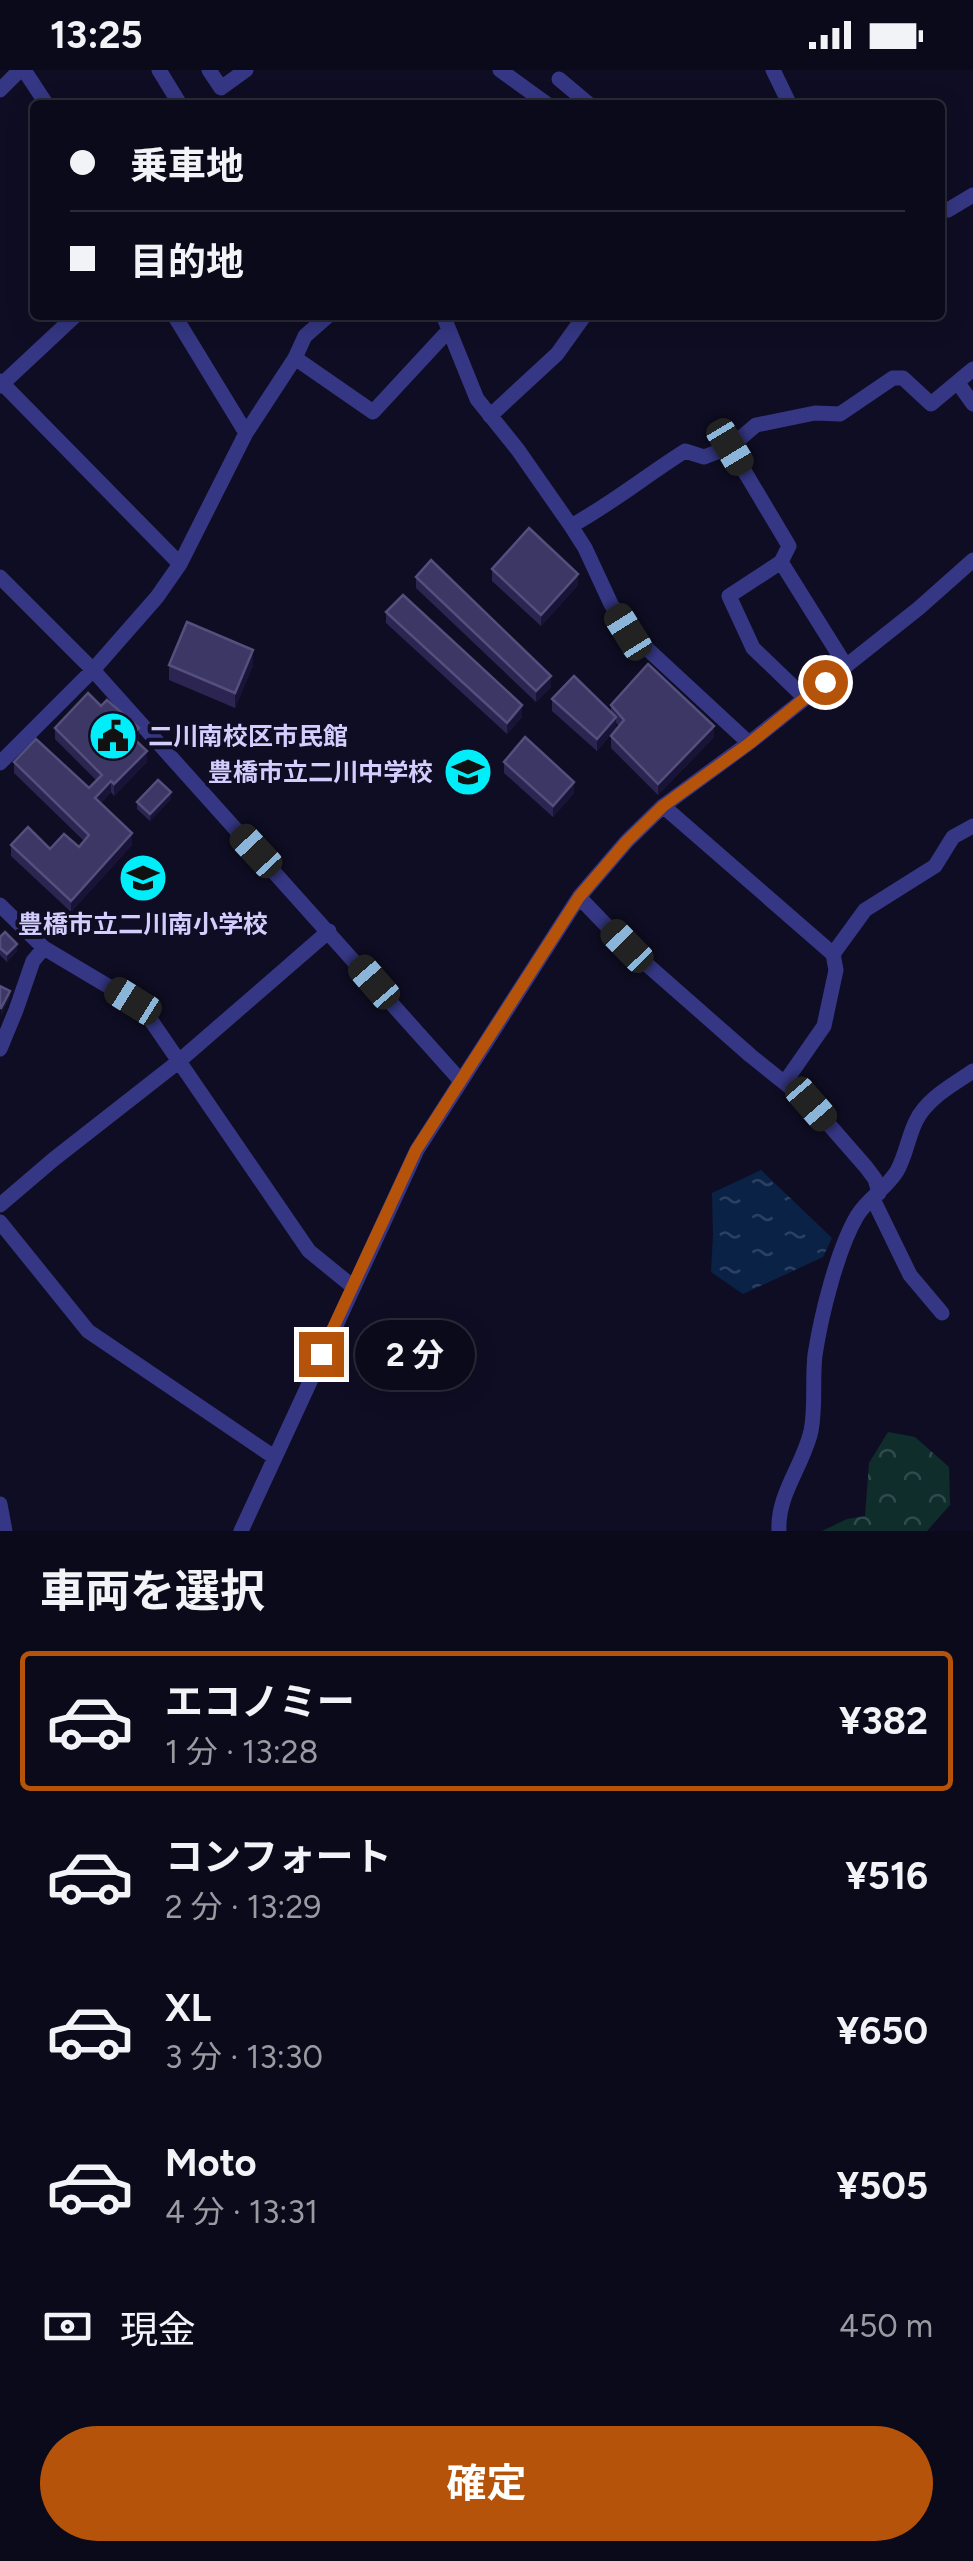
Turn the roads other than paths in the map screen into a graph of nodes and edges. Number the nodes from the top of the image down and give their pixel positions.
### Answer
1 (22, 70) edge
2 (159, 70) edge
3 (209, 70) edge
4 (246, 70) edge
5 (500, 70) edge
6 (773, 70) edge
7 (561, 74) edge
8 (0, 90) edge
9 (43, 100) edge
10 (177, 100) edge
11 (540, 100) edge
12 (549, 100) edge
13 (585, 100) edge
14 (784, 100) edge
15 (973, 196) edge
16 (945, 210) edge
17 (71, 320) edge
18 (177, 320) edge
19 (323, 320) edge
20 (581, 320) edge
21 (446, 323) edge
22 (295, 358) junction
23 (973, 368) edge
24 (958, 383) junction
25 (1, 384) edge
26 (973, 404) edge
27 (490, 416) junction
28 (246, 434) junction
29 (730, 447) junction
30 (571, 526) junction
31 (973, 560) edge
32 (781, 562) junction
33 (180, 564) junction
34 (0, 577) edge
35 (846, 666) junction
36 (92, 670) junction
37 (804, 698) junction
38 (750, 743) junction
39 (0, 763) edge
40 (663, 806) junction
41 (973, 826) edge
42 (579, 897) junction
43 (0, 905) edge
44 (329, 931) junction
45 (44, 948) junction
46 (833, 954) junction
47 (0, 1049) edge
48 (178, 1062) junction
49 (973, 1072) edge
50 (460, 1080) junction
51 (785, 1082) junction
52 (876, 1196) junction
53 (0, 1205) edge
54 (0, 1222) edge
55 (352, 1286) junction
56 (942, 1312) dead end
57 (274, 1457) junction
58 (0, 1504) edge
59 (5, 1531) edge
60 (240, 1531) edge
61 (778, 1531) edge

1 - 8 street
1 - 9 street
2 - 10 street
3 - 4 street
5 - 11 street
6 - 14 street
7 - 12 street
7 - 13 street
15 - 16 street
17 - 25 street
18 - 28 street
19 - 22 street
20 - 27 street
21 - 22 street
21 - 27 street
22 - 28 street
23 - 24 street
24 - 26 street
24 - 29 street
25 - 33 street
27 - 30 street
28 - 33 street
29 - 30 street
29 - 32 street
30 - 38 street
31 - 35 street
32 - 35 street
32 - 37 street
33 - 36 street
34 - 36 street
35 - 37 street
36 - 39 street
36 - 44 street
37 - 38 street
38 - 40 street
40 - 42 street
40 - 46 street
41 - 46 street
42 - 50 street
42 - 51 street
43 - 45 street
44 - 48 street
44 - 50 street
45 - 47 street
45 - 48 street
46 - 51 street
48 - 53 street
48 - 55 street
49 - 52 street
50 - 55 street
51 - 52 street
52 - 56 street
52 - 61 street
54 - 57 street
55 - 57 street
57 - 60 street
58 - 59 street

